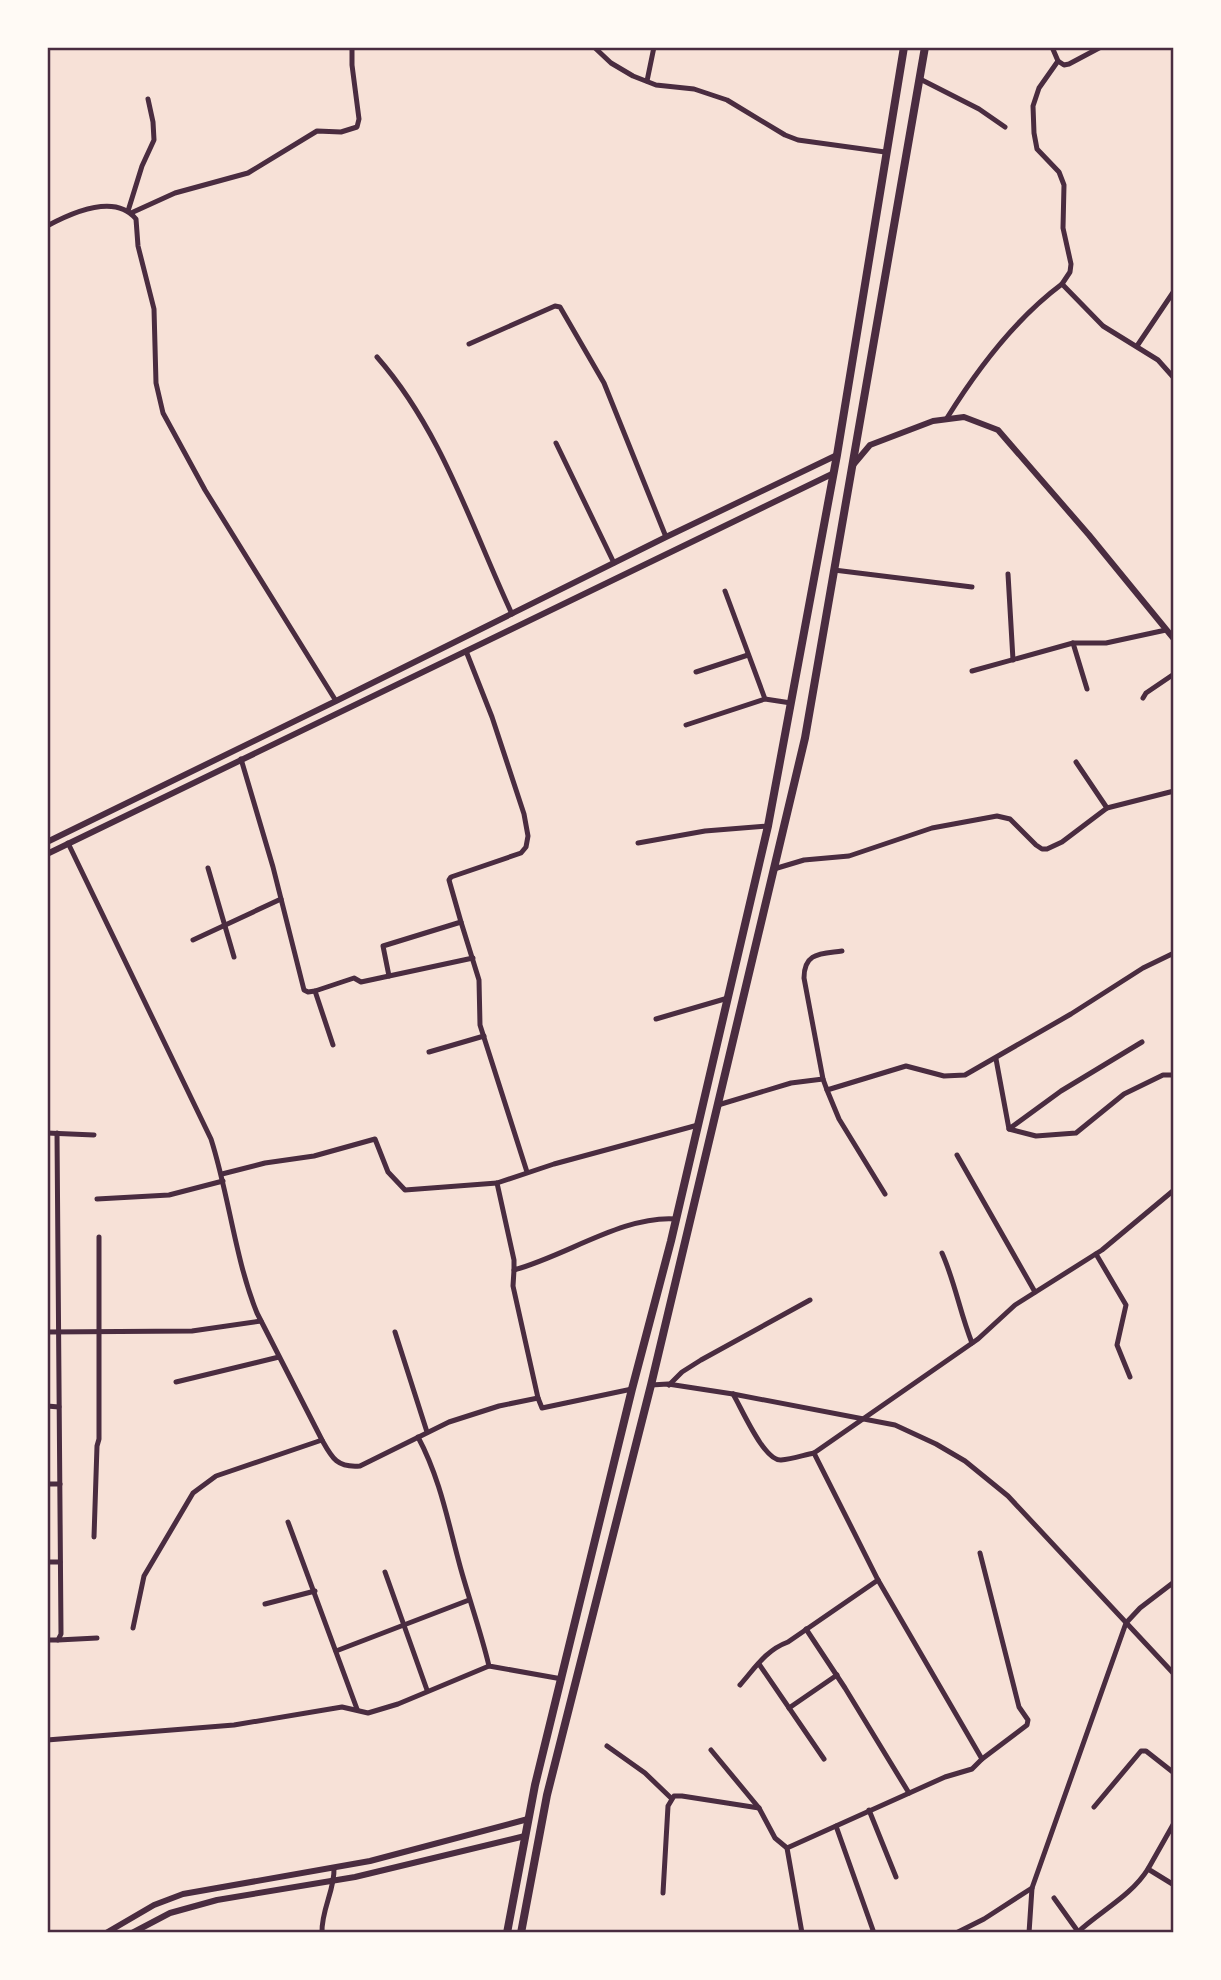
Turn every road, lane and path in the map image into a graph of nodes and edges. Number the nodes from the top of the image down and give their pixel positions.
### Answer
1 (352, 47) edge
2 (594, 47) edge
3 (654, 47) edge
4 (904, 47) edge
5 (925, 47) edge
6 (1052, 47) edge
7 (1101, 47) edge
8 (1058, 61) junction
9 (920, 79) junction
10 (647, 82) junction
11 (148, 99) dead end
12 (1004, 127) dead end
13 (885, 152) junction
14 (130, 212) junction
15 (47, 226) edge
16 (1062, 284) junction
17 (1174, 291) edge
18 (469, 344) dead end
19 (1137, 346) junction
20 (377, 357) dead end
21 (1174, 378) edge
22 (947, 418) junction
23 (555, 443) dead end
24 (857, 444) junction
25 (870, 445) junction
26 (837, 455) junction
27 (852, 465) junction
28 (834, 473) junction
29 (666, 537) junction
30 (614, 563) junction
31 (834, 570) junction
32 (1008, 574) dead end
33 (972, 587) dead end
34 (725, 591) dead end
35 (512, 614) junction
36 (1166, 630) junction
37 (1174, 639) edge
38 (1073, 643) junction
39 (466, 651) junction
40 (748, 655) junction
41 (1013, 660) junction
42 (971, 671) dead end
43 (696, 672) dead end
44 (1174, 674) edge
45 (1087, 689) dead end
46 (1143, 698) dead end
47 (765, 699) junction
48 (336, 701) junction
49 (791, 704) junction
50 (686, 725) dead end
51 (241, 759) junction
52 (1076, 762) dead end
53 (1174, 791) edge
54 (1107, 808) junction
55 (768, 827) junction
56 (64, 833) junction
57 (47, 842) edge
58 (68, 843) junction
59 (638, 843) dead end
60 (47, 854) edge
61 (208, 868) dead end
62 (774, 869) junction
63 (281, 899) junction
64 (461, 922) junction
65 (226, 925) junction
66 (193, 940) dead end
67 (842, 951) dead end
68 (1174, 953) edge
69 (234, 957) dead end
70 (473, 958) junction
71 (389, 976) junction
72 (315, 990) junction
73 (728, 998) junction
74 (656, 1019) dead end
75 (484, 1036) junction
76 (1142, 1042) dead end
77 (333, 1045) dead end
78 (429, 1052) dead end
79 (996, 1059) junction
80 (1174, 1075) edge
81 (823, 1079) junction
82 (827, 1090) junction
83 (718, 1105) junction
84 (698, 1125) junction
85 (1009, 1129) junction
86 (47, 1133) edge
87 (57, 1133) junction
88 (94, 1135) dead end
89 (957, 1155) dead end
90 (527, 1172) junction
91 (222, 1174) junction
92 (223, 1181) junction
93 (497, 1183) junction
94 (1174, 1191) edge
95 (885, 1194) dead end
96 (97, 1199) dead end
97 (676, 1219) junction
98 (99, 1237) dead end
99 (942, 1252) dead end
100 (1096, 1254) junction
101 (514, 1270) junction
102 (1035, 1292) junction
103 (810, 1300) dead end
104 (261, 1321) junction
105 (47, 1332) edge
106 (59, 1332) junction
107 (100, 1332) junction
108 (395, 1332) dead end
109 (972, 1343) junction
110 (279, 1357) junction
111 (1130, 1377) dead end
112 (176, 1382) dead end
113 (651, 1385) junction
114 (669, 1385) junction
115 (632, 1389) junction
116 (733, 1394) junction
117 (538, 1398) junction
118 (47, 1406) edge
119 (60, 1407) junction
120 (861, 1419) junction
121 (427, 1432) junction
122 (418, 1437) junction
123 (322, 1440) junction
124 (814, 1453) junction
125 (47, 1484) edge
126 (60, 1484) junction
127 (288, 1522) dead end
128 (94, 1537) dead end
129 (980, 1553) dead end
130 (47, 1562) edge
131 (60, 1562) junction
132 (385, 1572) dead end
133 (878, 1580) junction
134 (1174, 1582) edge
135 (315, 1591) junction
136 (469, 1600) junction
137 (265, 1604) dead end
138 (1126, 1623) junction
139 (404, 1625) junction
140 (133, 1628) dead end
141 (806, 1629) junction
142 (60, 1637) junction
143 (97, 1638) dead end
144 (47, 1640) edge
145 (336, 1651) junction
146 (759, 1664) junction
147 (489, 1666) junction
148 (1174, 1674) edge
149 (837, 1675) junction
150 (562, 1679) junction
151 (740, 1685) dead end
152 (427, 1690) junction
153 (358, 1709) junction
154 (789, 1709) junction
155 (47, 1740) edge
156 (607, 1746) dead end
157 (711, 1750) dead end
158 (824, 1759) dead end
159 (982, 1759) junction
160 (1174, 1773) edge
161 (909, 1793) junction
162 (671, 1798) junction
163 (1094, 1807) dead end
164 (759, 1808) junction
165 (869, 1810) junction
166 (528, 1819) junction
167 (1174, 1823) edge
168 (836, 1826) junction
169 (525, 1836) junction
170 (786, 1849) junction
171 (334, 1868) junction
172 (1148, 1868) junction
173 (896, 1877) dead end
174 (335, 1880) junction
175 (1174, 1885) edge
176 (1032, 1888) junction
177 (663, 1893) dead end
178 (1054, 1898) dead end
179 (1078, 1932) edge
180 (106, 1933) edge
181 (132, 1933) edge
182 (322, 1933) edge
183 (507, 1933) edge
184 (521, 1933) edge
185 (802, 1933) edge
186 (874, 1933) edge
187 (956, 1933) edge
188 (1029, 1933) edge

1 - 14 street
2 - 10 street
3 - 10 street
4 - 13 highway
5 - 9 highway
6 - 8 street
7 - 8 street
8 - 16 street
9 - 12 street
9 - 24 highway
10 - 13 street
11 - 14 street
13 - 26 highway
14 - 15 street
14 - 48 street
16 - 19 street
16 - 22 street
17 - 19 street
18 - 29 street
19 - 21 street
20 - 35 street
22 - 25 street
22 - 36 street
23 - 30 street
24 - 25 street
24 - 26 highway
24 - 27 highway
25 - 27 street
26 - 28 highway
26 - 29 street
27 - 28 highway
27 - 31 highway
28 - 39 street
28 - 49 highway
29 - 30 street
30 - 35 street
31 - 33 street
31 - 62 highway
32 - 41 street
34 - 40 street
35 - 48 street
36 - 37 street
36 - 38 street
38 - 41 street
38 - 45 street
39 - 51 street
39 - 64 street
40 - 43 street
40 - 47 street
41 - 42 street
44 - 46 street
47 - 49 street
47 - 50 street
48 - 56 street
49 - 55 highway
51 - 58 street
51 - 63 street
52 - 54 street
53 - 54 street
54 - 62 street
55 - 59 street
55 - 73 highway
56 - 57 street
56 - 58 street
58 - 60 street
58 - 91 street
61 - 65 street
62 - 83 highway
63 - 65 street
63 - 72 street
64 - 70 street
64 - 71 street
65 - 66 street
65 - 69 street
67 - 81 street
68 - 79 street
70 - 71 street
70 - 75 street
71 - 72 street
72 - 77 street
73 - 74 street
73 - 84 highway
75 - 78 street
75 - 90 street
76 - 85 street
79 - 82 street
79 - 85 street
80 - 85 street
81 - 82 street
81 - 83 street
82 - 95 street
83 - 113 highway
84 - 90 street
84 - 97 highway
86 - 87 street
87 - 88 street
87 - 106 street
89 - 102 street
90 - 93 street
91 - 92 street
91 - 93 street
92 - 96 street
92 - 104 street
93 - 101 street
94 - 100 street
97 - 101 street
97 - 115 highway
98 - 107 street
99 - 109 street
100 - 102 street
100 - 111 street
101 - 117 street
102 - 109 street
103 - 114 street
104 - 107 street
104 - 110 street
105 - 106 street
106 - 107 street
106 - 119 street
107 - 128 street
108 - 121 street
109 - 120 street
110 - 112 street
110 - 123 street
113 - 114 street
113 - 115 highway
113 - 184 highway
114 - 116 street
115 - 117 street
115 - 150 highway
116 - 120 street
116 - 124 street
117 - 121 street
118 - 119 street
119 - 126 street
120 - 124 street
120 - 138 street
121 - 122 street
122 - 123 street
122 - 136 street
123 - 140 street
124 - 133 street
125 - 126 street
126 - 131 street
127 - 135 street
129 - 159 street
130 - 131 street
131 - 142 street
132 - 139 street
133 - 141 street
133 - 159 street
134 - 138 street
135 - 137 street
135 - 145 street
136 - 139 street
136 - 147 street
138 - 148 street
138 - 176 street
139 - 145 street
139 - 152 street
141 - 146 street
141 - 149 street
142 - 143 street
142 - 144 street
145 - 153 street
146 - 151 street
146 - 154 street
147 - 150 street
147 - 152 street
149 - 154 street
149 - 161 street
150 - 166 highway
152 - 153 street
153 - 155 street
154 - 158 street
156 - 162 street
157 - 164 street
159 - 161 street
160 - 163 street
161 - 165 street
162 - 164 street
162 - 177 street
164 - 170 street
165 - 168 street
165 - 173 street
166 - 169 highway
166 - 171 street
167 - 172 street
168 - 170 street
168 - 186 street
169 - 174 street
169 - 183 highway
170 - 185 street
171 - 174 street
171 - 180 street
172 - 175 street
172 - 179 street
174 - 181 street
174 - 182 street
176 - 187 street
176 - 188 street
178 - 179 street

